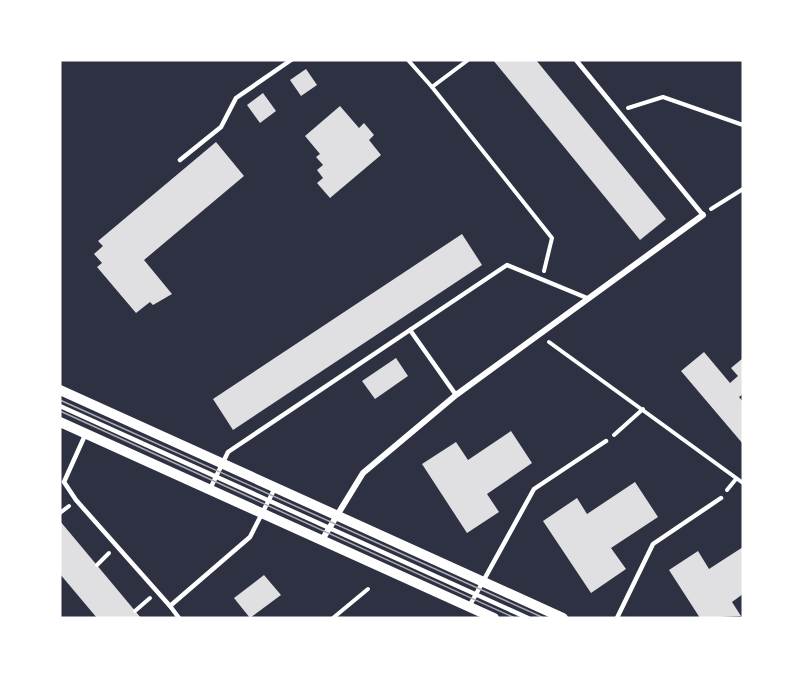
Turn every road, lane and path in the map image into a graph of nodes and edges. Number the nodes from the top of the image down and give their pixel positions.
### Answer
1 (291, 60) edge
2 (408, 60) edge
3 (468, 60) edge
4 (576, 60) edge
5 (432, 87) junction
6 (618, 111) junction
7 (743, 125) edge
8 (180, 160) dead end
9 (743, 189) edge
10 (703, 215) junction
11 (542, 279) junction
12 (587, 298) junction
13 (410, 330) junction
14 (538, 334) junction
15 (60, 390) edge
16 (456, 395) junction
17 (60, 406) edge
18 (643, 409) junction
19 (60, 422) edge
20 (86, 433) junction
21 (606, 441) joint
22 (222, 463) junction
23 (216, 477) junction
24 (743, 483) edge
25 (275, 488) junction
26 (210, 489) junction
27 (721, 498) dead end
28 (269, 501) junction
29 (262, 513) junction
30 (335, 515) junction
31 (328, 527) junction
32 (322, 540) junction
33 (117, 546) junction
34 (97, 565) dead end
35 (481, 581) junction
36 (368, 589) dead end
37 (157, 592) junction
38 (475, 594) junction
39 (170, 606) junction
40 (469, 607) junction
41 (135, 611) dead end
42 (179, 618) edge
43 (333, 618) edge
44 (494, 618) edge
45 (528, 618) edge
46 (563, 618) edge
47 (617, 618) edge

1 - 8 lane
2 - 5 path
3 - 5 path
4 - 6 lane
5 - 11 path
6 - 7 path
6 - 10 lane
9 - 10 path
10 - 12 street
11 - 12 lane
11 - 13 lane
12 - 14 street
13 - 16 lane
13 - 22 lane
14 - 16 street
14 - 18 path
15 - 22 street
16 - 30 street
17 - 23 lane
18 - 21 path
18 - 24 path
19 - 20 street
20 - 26 street
20 - 33 lane
21 - 35 lane
22 - 23 lane
22 - 25 street
23 - 26 lane
23 - 28 lane
25 - 28 lane
25 - 30 street
26 - 29 street
27 - 47 lane
28 - 29 lane
28 - 31 lane
29 - 32 street
29 - 39 lane
30 - 31 street
30 - 35 street
31 - 32 street
31 - 38 lane
32 - 40 street
33 - 34 path
33 - 37 lane
35 - 38 lane
35 - 46 street
36 - 43 path
37 - 39 lane
37 - 41 path
38 - 40 lane
38 - 45 lane
39 - 42 lane
40 - 44 street

